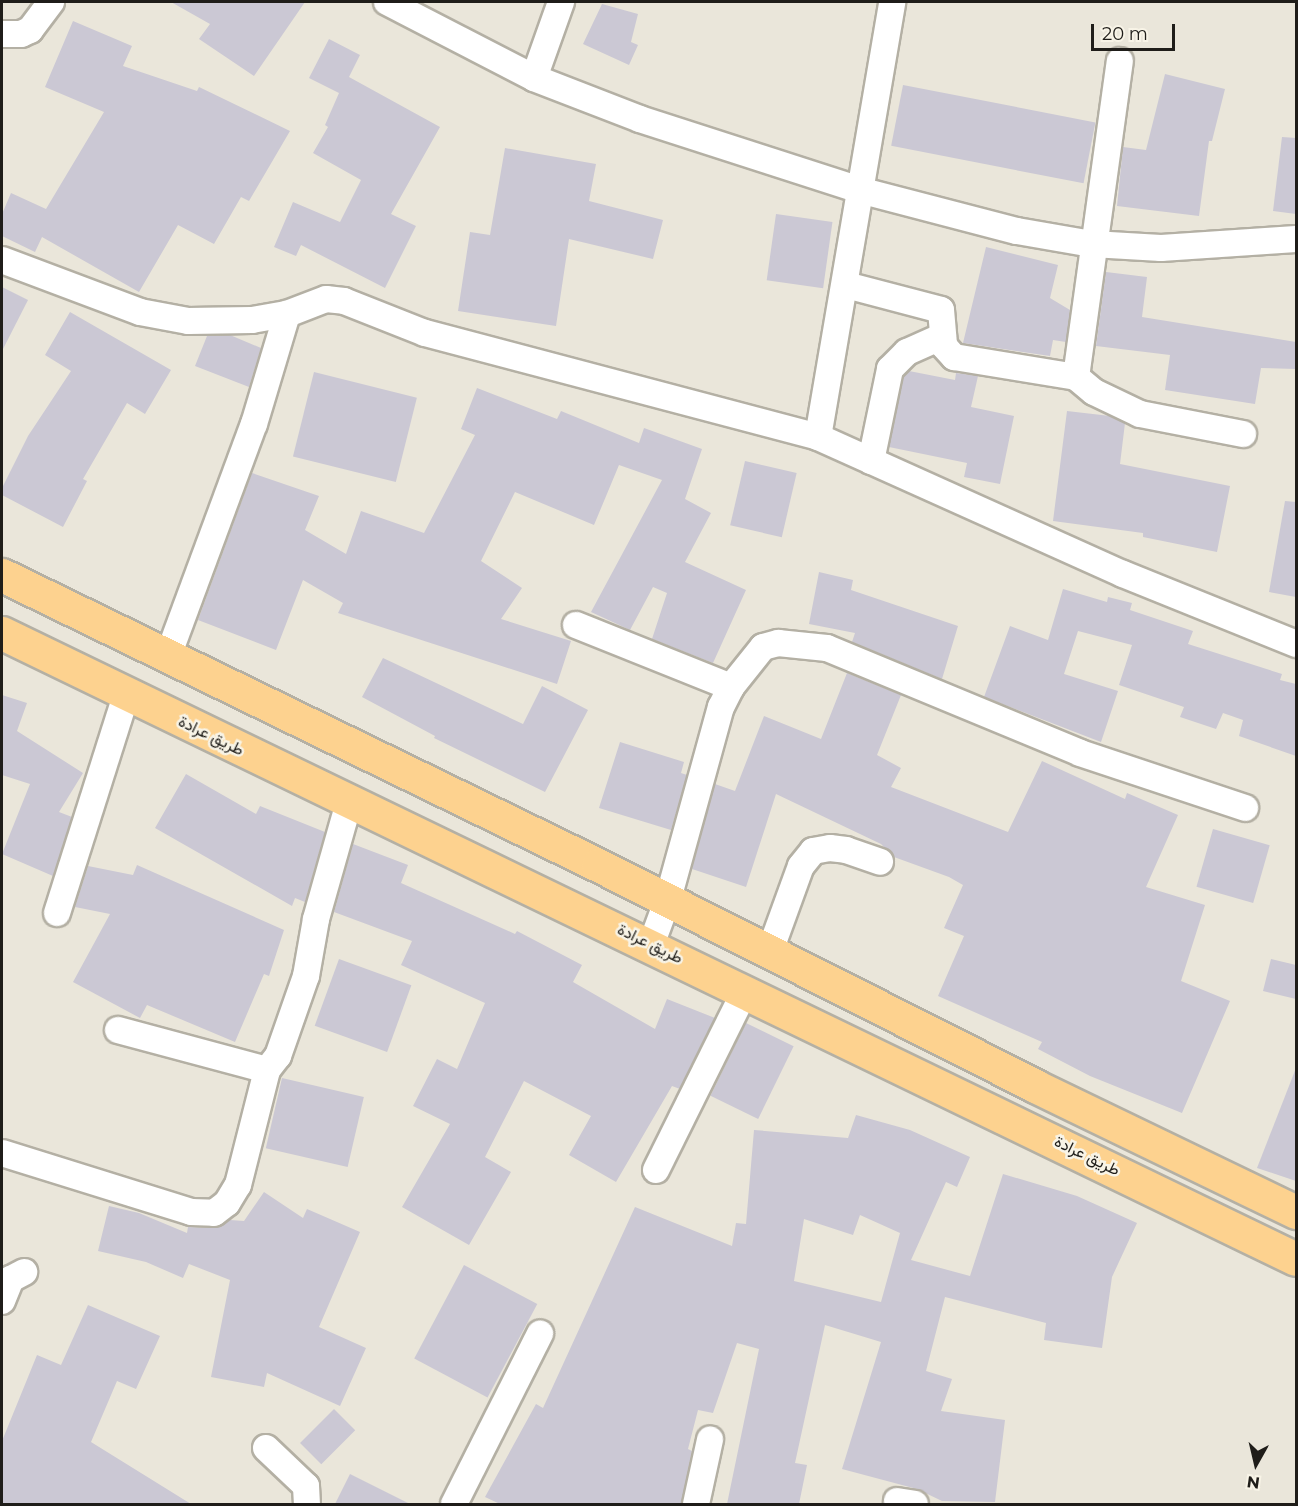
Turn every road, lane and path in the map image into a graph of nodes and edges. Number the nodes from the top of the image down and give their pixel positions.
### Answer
1 (51, 2) edge
2 (387, 2) edge
3 (561, 2) edge
4 (892, 2) edge
5 (2, 34) edge
6 (1120, 61) dead end
7 (534, 78) junction
8 (863, 191) junction
9 (1296, 239) edge
10 (1092, 244) junction
11 (2, 260) edge
12 (846, 285) junction
13 (287, 314) junction
14 (944, 336) junction
15 (1076, 377) junction
16 (1243, 434) dead end
17 (818, 437) junction
18 (871, 461) junction
19 (2, 575) edge
20 (576, 625) dead end
21 (2, 633) edge
22 (1296, 644) edge
23 (168, 656) junction
24 (731, 687) junction
25 (126, 696) junction
26 (349, 802) junction
27 (1245, 808) dead end
28 (880, 862) dead end
29 (598, 865) junction
30 (668, 899) junction
31 (580, 910) junction
32 (57, 913) dead end
33 (651, 945) junction
34 (770, 951) junction
35 (746, 991) junction
36 (118, 1030) dead end
37 (267, 1070) junction
38 (2, 1153) edge
39 (656, 1170) dead end
40 (1296, 1212) edge
41 (1296, 1259) edge
42 (24, 1272) dead end
43 (2, 1301) edge
44 (540, 1334) dead end
45 (711, 1440) dead end
46 (266, 1449) dead end
47 (307, 1504) edge
48 (454, 1504) edge
49 (696, 1504) edge

1 - 5 street
2 - 7 street
3 - 7 street
4 - 8 street
6 - 10 street
7 - 8 street
8 - 10 street
8 - 12 street
9 - 10 street
10 - 15 street
11 - 13 street
12 - 14 street
12 - 17 street
13 - 17 street
13 - 23 street
14 - 15 street
14 - 18 street
15 - 16 street
17 - 18 street
18 - 22 street
19 - 23 main road
20 - 24 street
21 - 25 main road, طريق عرادة
23 - 29 main road
24 - 27 street
24 - 30 street
25 - 26 main road, طريق عرادة
25 - 32 street
26 - 31 main road, طريق عرادة
26 - 37 street
28 - 34 street
29 - 30 main road
29 - 31 main road
30 - 33 street
30 - 34 main road
31 - 33 main road, طريق عرادة
33 - 35 main road, طريق عرادة
34 - 40 main road
35 - 39 street
35 - 41 main road, طريق عرادة
36 - 37 street
37 - 38 street
42 - 43 street
44 - 48 street
45 - 49 street
46 - 47 street

